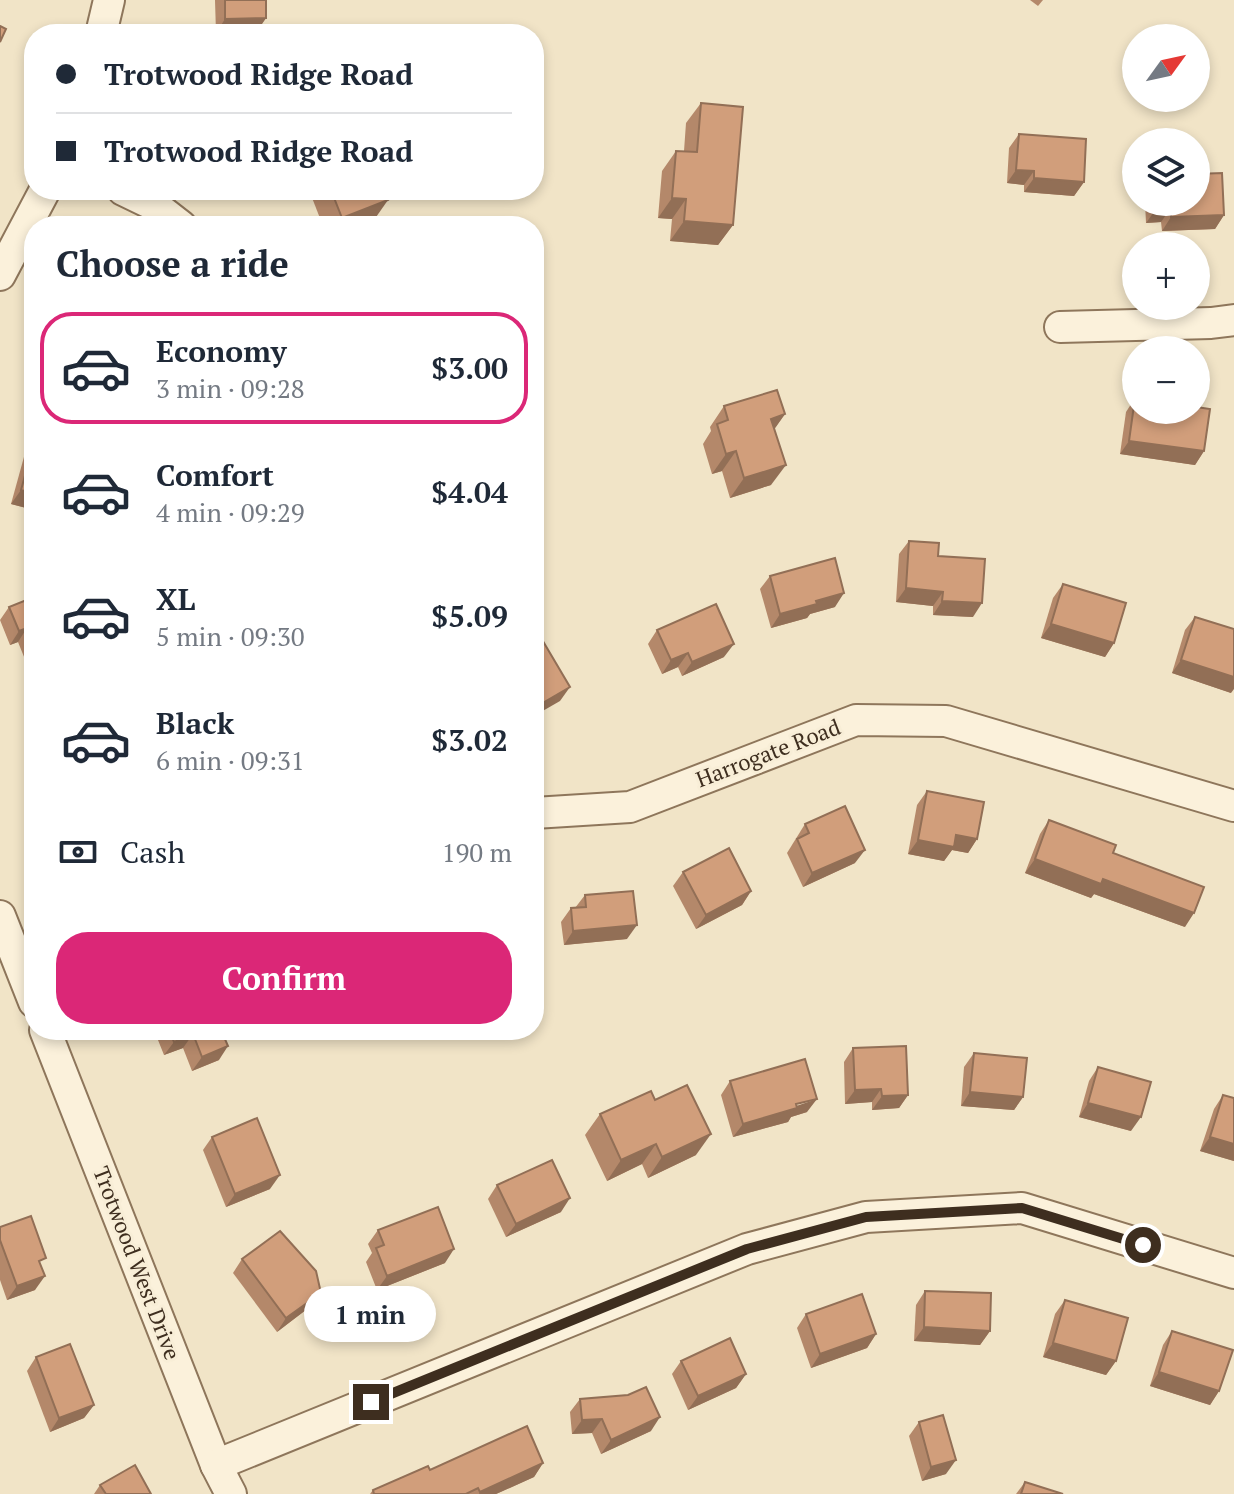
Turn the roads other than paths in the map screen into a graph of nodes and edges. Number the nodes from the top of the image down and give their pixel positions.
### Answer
1 (109, 0) edge
2 (103, 24) edge
3 (144, 200) edge
4 (168, 216) edge
5 (24, 230) edge
6 (0, 275) edge
7 (1234, 320) edge
8 (1060, 327) dead end
9 (1234, 806) edge
10 (544, 812) edge
11 (0, 916) edge
12 (24, 977) edge
13 (49, 1040) edge
14 (1234, 1273) edge
15 (216, 1465) junction
16 (231, 1494) edge

1 - 2 street
3 - 4 street
5 - 6 street
7 - 8 street
9 - 10 street, Harrogate Road
11 - 12 street
13 - 15 street, Trotwood West Drive
14 - 15 street
15 - 16 street, Trotwood West Drive

